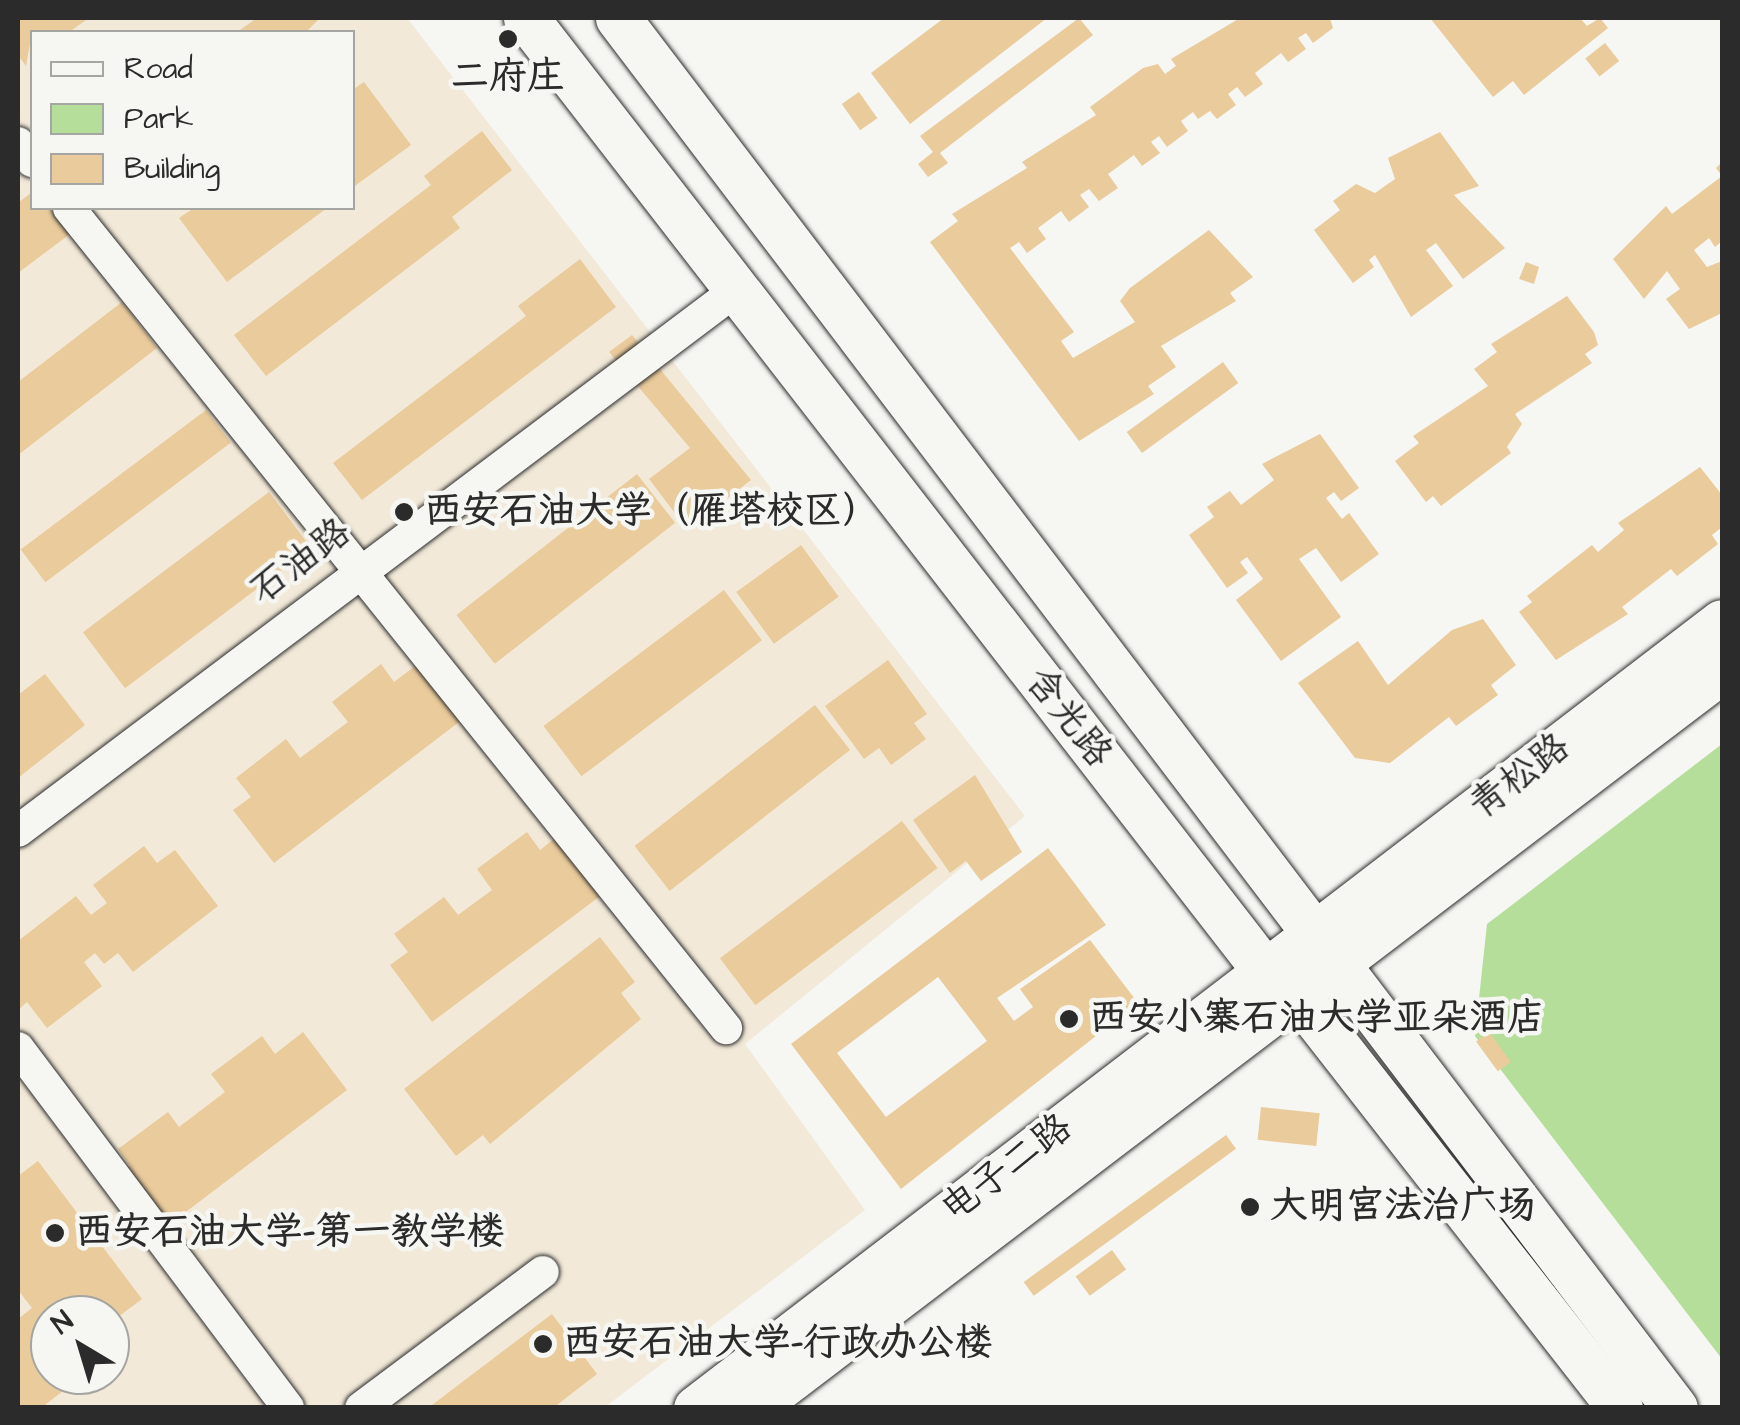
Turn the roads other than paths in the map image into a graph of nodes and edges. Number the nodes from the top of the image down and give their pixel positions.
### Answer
1 (526, 18) edge
2 (618, 18) edge
3 (72, 210) edge
4 (735, 291) junction
5 (358, 568) junction
6 (1722, 622) edge
7 (1722, 670) edge
8 (18, 831) edge
9 (1325, 949) junction
10 (1280, 982) junction
11 (726, 1028) dead end
12 (18, 1048) edge
13 (544, 1272) dead end
14 (288, 1408) edge
15 (361, 1408) edge
16 (696, 1408) edge
17 (752, 1408) edge
18 (1620, 1408) edge
19 (1675, 1408) edge

1 - 4 main road, 含光路
2 - 9 main road, 含光路
3 - 5 street
4 - 5 street, 石油路
4 - 10 main road, 含光路
5 - 8 street, 石油路
5 - 11 street
6 - 9 main road, 青松路
7 - 9 main road, 青松路
9 - 10 main road, 电子二路
9 - 19 main road, 含光路
10 - 16 main road, 电子二路
10 - 17 main road, 电子二路
10 - 18 main road, 含光路
12 - 14 street
13 - 15 street

